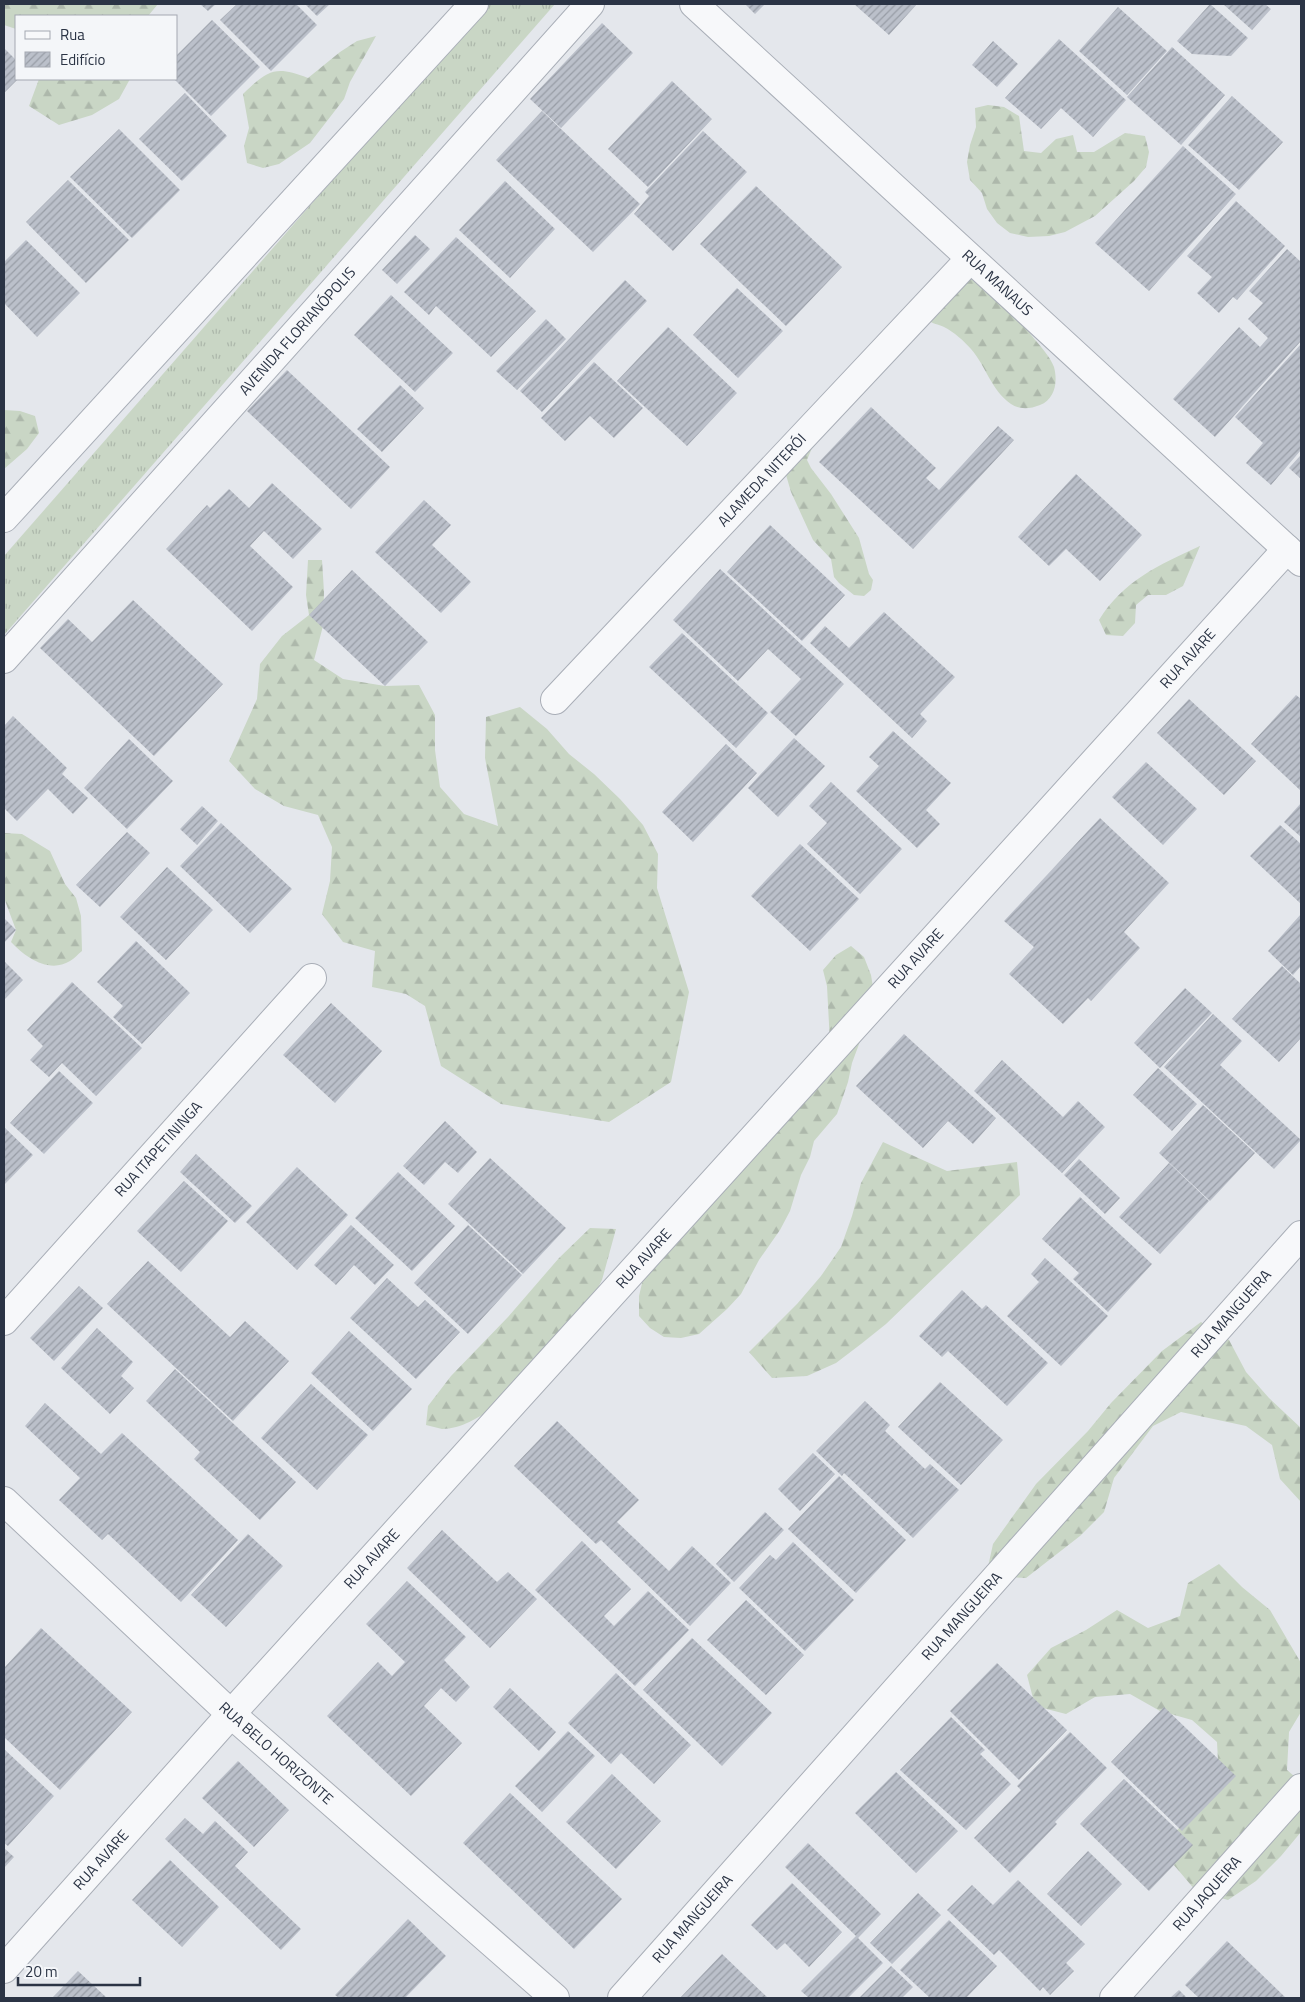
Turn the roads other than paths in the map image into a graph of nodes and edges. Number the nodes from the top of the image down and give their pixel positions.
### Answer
1 (474, 4) edge
2 (590, 4) edge
3 (694, 4) edge
4 (970, 259) junction
5 (4, 518) edge
6 (1294, 555) edge
7 (4, 659) edge
8 (555, 700) dead end
9 (312, 978) dead end
10 (1301, 1235) edge
11 (4, 1320) edge
12 (4, 1501) edge
13 (231, 1714) junction
14 (1301, 1788) edge
15 (4, 1969) edge
16 (555, 1998) edge
17 (622, 1998) edge
18 (1114, 1998) edge

1 - 5 street
2 - 7 street, AVENIDA FLORIANÓPOLIS
3 - 4 street, RUA MANAUS
4 - 6 street, RUA MANAUS
4 - 8 street, ALAMEDA NITERÓI
6 - 13 street, RUA AVARE
9 - 11 street, RUA ITAPETININGA
10 - 17 street, RUA MANGUEIRA
12 - 13 street, RUA BELO HORIZONTE
13 - 15 street, RUA AVARE
13 - 16 street, RUA BELO HORIZONTE
14 - 18 street, RUA JAQUEIRA

